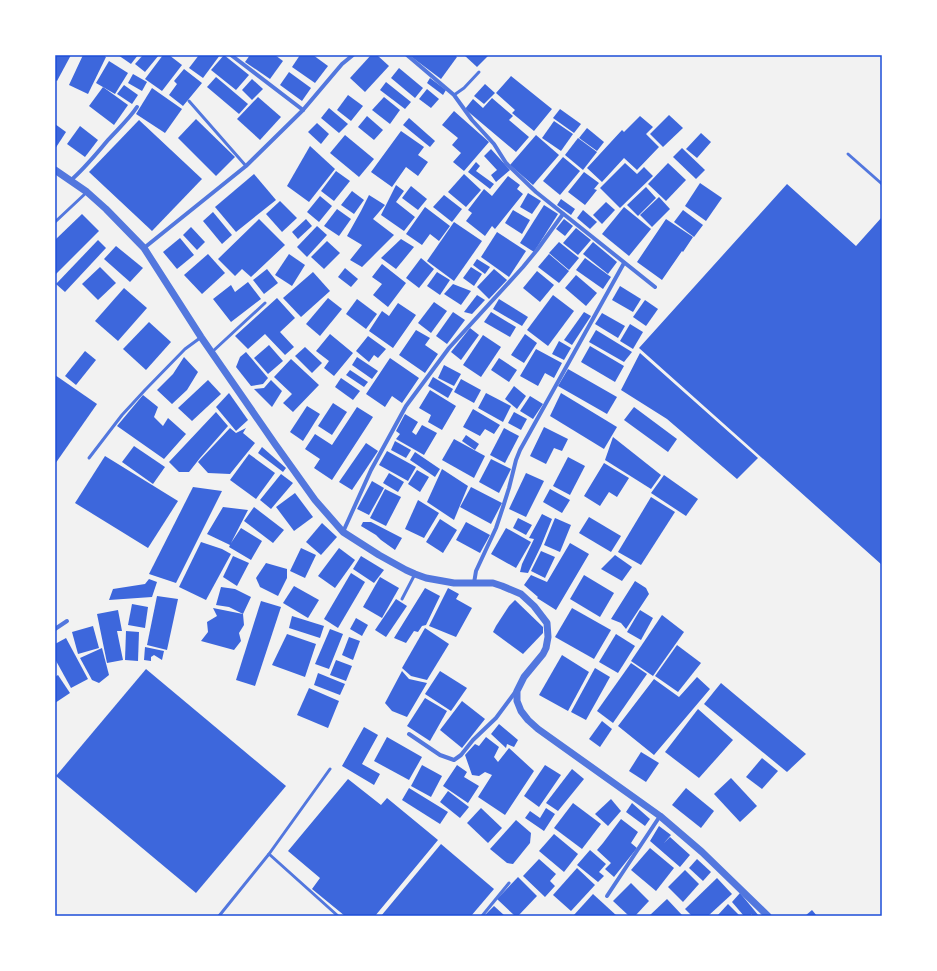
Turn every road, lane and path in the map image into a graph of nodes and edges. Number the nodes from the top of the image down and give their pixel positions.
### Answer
1 (231, 55) edge
2 (353, 55) edge
3 (407, 55) edge
4 (479, 72) dead end
5 (454, 96) junction
6 (190, 101) dead end
7 (137, 107) dead end
8 (303, 110) junction
9 (848, 154) dead end
10 (246, 166) junction
11 (55, 170) edge
12 (70, 181) junction
13 (882, 184) edge
14 (87, 192) junction
15 (563, 214) junction
16 (55, 222) edge
17 (144, 248) junction
18 (624, 263) junction
19 (655, 287) dead end
20 (265, 303) dead end
21 (201, 337) junction
22 (212, 352) junction
23 (89, 458) dead end
24 (343, 532) junction
25 (415, 574) junction
26 (474, 583) junction
27 (402, 599) dead end
28 (67, 621) dead end
29 (55, 628) edge
30 (517, 691) junction
31 (409, 734) dead end
32 (330, 769) dead end
33 (660, 816) junction
34 (268, 854) junction
35 (509, 884) dead end
36 (607, 896) dead end
37 (219, 916) edge
38 (338, 916) edge
39 (482, 916) edge
40 (768, 916) edge

1 - 8 street
2 - 8 street
3 - 5 street
4 - 5 lane
5 - 15 street
6 - 10 lane
7 - 12 street
8 - 10 street
9 - 13 lane
10 - 17 street
11 - 12 street
12 - 14 street
14 - 16 lane
14 - 17 street
15 - 18 street
15 - 24 street
17 - 21 street
18 - 19 street
18 - 26 street
20 - 22 lane
21 - 22 street
21 - 23 lane
22 - 24 street
24 - 25 street
25 - 26 street
25 - 27 lane
26 - 30 street
28 - 29 street
30 - 31 street
30 - 33 street
32 - 34 lane
33 - 36 street
33 - 40 street
34 - 37 lane
34 - 38 lane
35 - 39 lane

